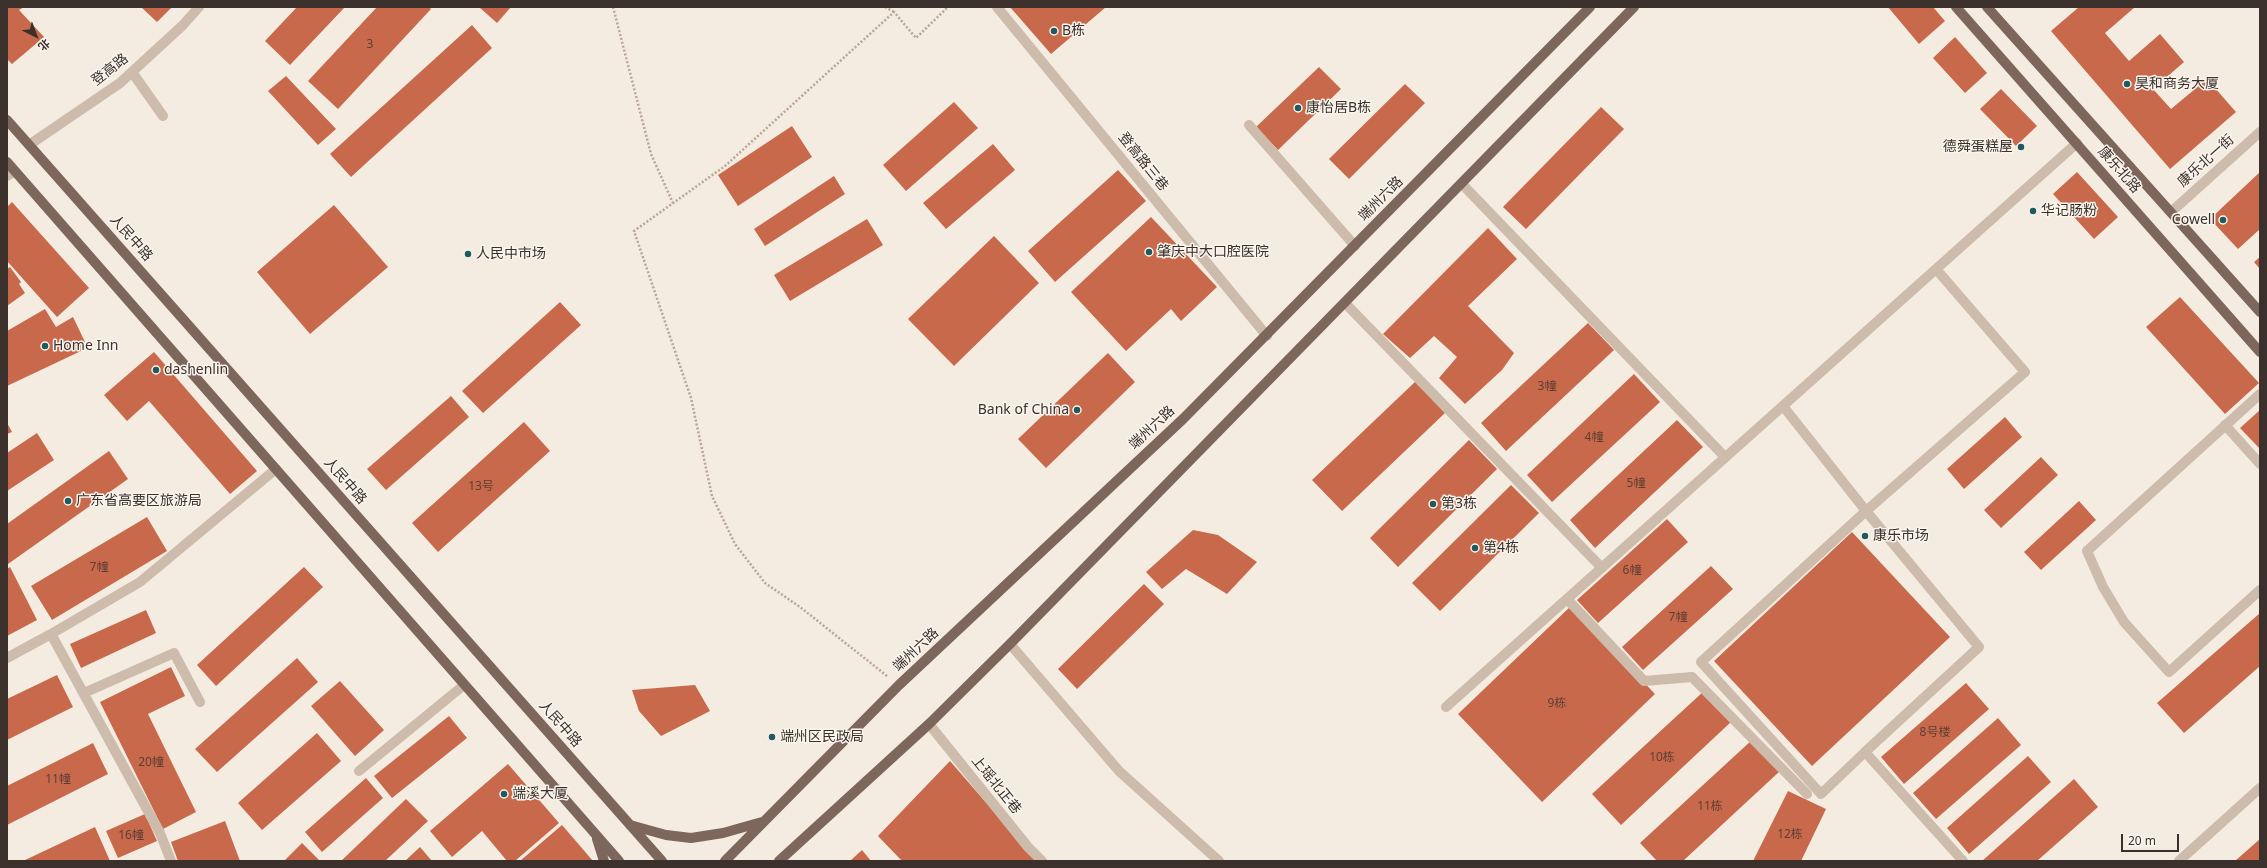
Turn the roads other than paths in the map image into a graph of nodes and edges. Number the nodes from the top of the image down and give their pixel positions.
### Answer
1 (199, 7) edge
2 (997, 7) edge
3 (1634, 7) edge
4 (1956, 7) edge
5 (1986, 7) edge
6 (1588, 8) edge
7 (132, 72) junction
8 (163, 116) dead end
9 (7, 120) edge
10 (1249, 125) dead end
11 (2260, 132) edge
12 (2077, 143) junction
13 (30, 144) junction
14 (7, 162) edge
15 (11, 174) edge
16 (1462, 184) junction
17 (2171, 212) junction
18 (1355, 246) junction
19 (1936, 269) junction
20 (1345, 303) junction
21 (2260, 312) edge
22 (1267, 336) junction
23 (2260, 352) edge
24 (2260, 394) edge
25 (1783, 406) junction
26 (2225, 425) junction
27 (1725, 457) junction
28 (2260, 464) edge
29 (276, 470) junction
30 (1866, 511) junction
31 (1602, 568) junction
32 (2260, 590) edge
33 (1567, 599) junction
34 (51, 634) junction
35 (1010, 644) junction
36 (7, 658) edge
37 (464, 685) junction
38 (84, 693) junction
39 (200, 702) dead end
40 (1446, 707) dead end
41 (929, 724) junction
42 (1865, 752) junction
43 (359, 771) dead end
44 (2260, 788) edge
45 (1806, 794) dead end
46 (764, 821) junction
47 (630, 825) junction
48 (596, 836) junction
49 (171, 861) edge
50 (604, 861) edge
51 (619, 861) edge
52 (662, 861) edge
53 (725, 861) edge
54 (779, 861) edge
55 (1042, 861) edge
56 (1219, 861) edge
57 (1963, 861) edge
58 (2179, 861) edge

1 - 7 street, 登高路
2 - 22 street, 登高路三巷
3 - 16 main road
4 - 12 main road, 康乐北路
5 - 17 main road, 康乐北路
6 - 18 main road, 端州六路
7 - 8 street
7 - 13 street, 登高路
9 - 13 main road, 人民中路
10 - 18 street
11 - 17 street, 康乐北一街
12 - 19 street
12 - 23 main road, 康乐北路
13 - 47 main road, 人民中路
14 - 15 main road
15 - 29 main road
16 - 20 main road
16 - 27 street
17 - 21 main road, 康乐北路
18 - 22 main road, 端州六路
19 - 25 street
19 - 30 street
20 - 31 street
20 - 35 main road
22 - 46 main road, 端州六路
24 - 26 street
25 - 27 street
25 - 30 street
26 - 28 street
26 - 32 street
27 - 31 street
29 - 34 street
29 - 37 main road
30 - 42 street
30 - 42 street
31 - 33 street
33 - 40 street
33 - 45 street
34 - 36 street
34 - 38 street
35 - 41 main road
35 - 56 street
37 - 43 street
37 - 48 main road
38 - 39 street
38 - 49 street
41 - 54 main road
41 - 55 street, 上瑶北正巷
42 - 57 street
44 - 58 street
46 - 47 main road
46 - 53 main road, 端州六路
47 - 52 main road, 人民中路
48 - 50 main road
48 - 51 main road

